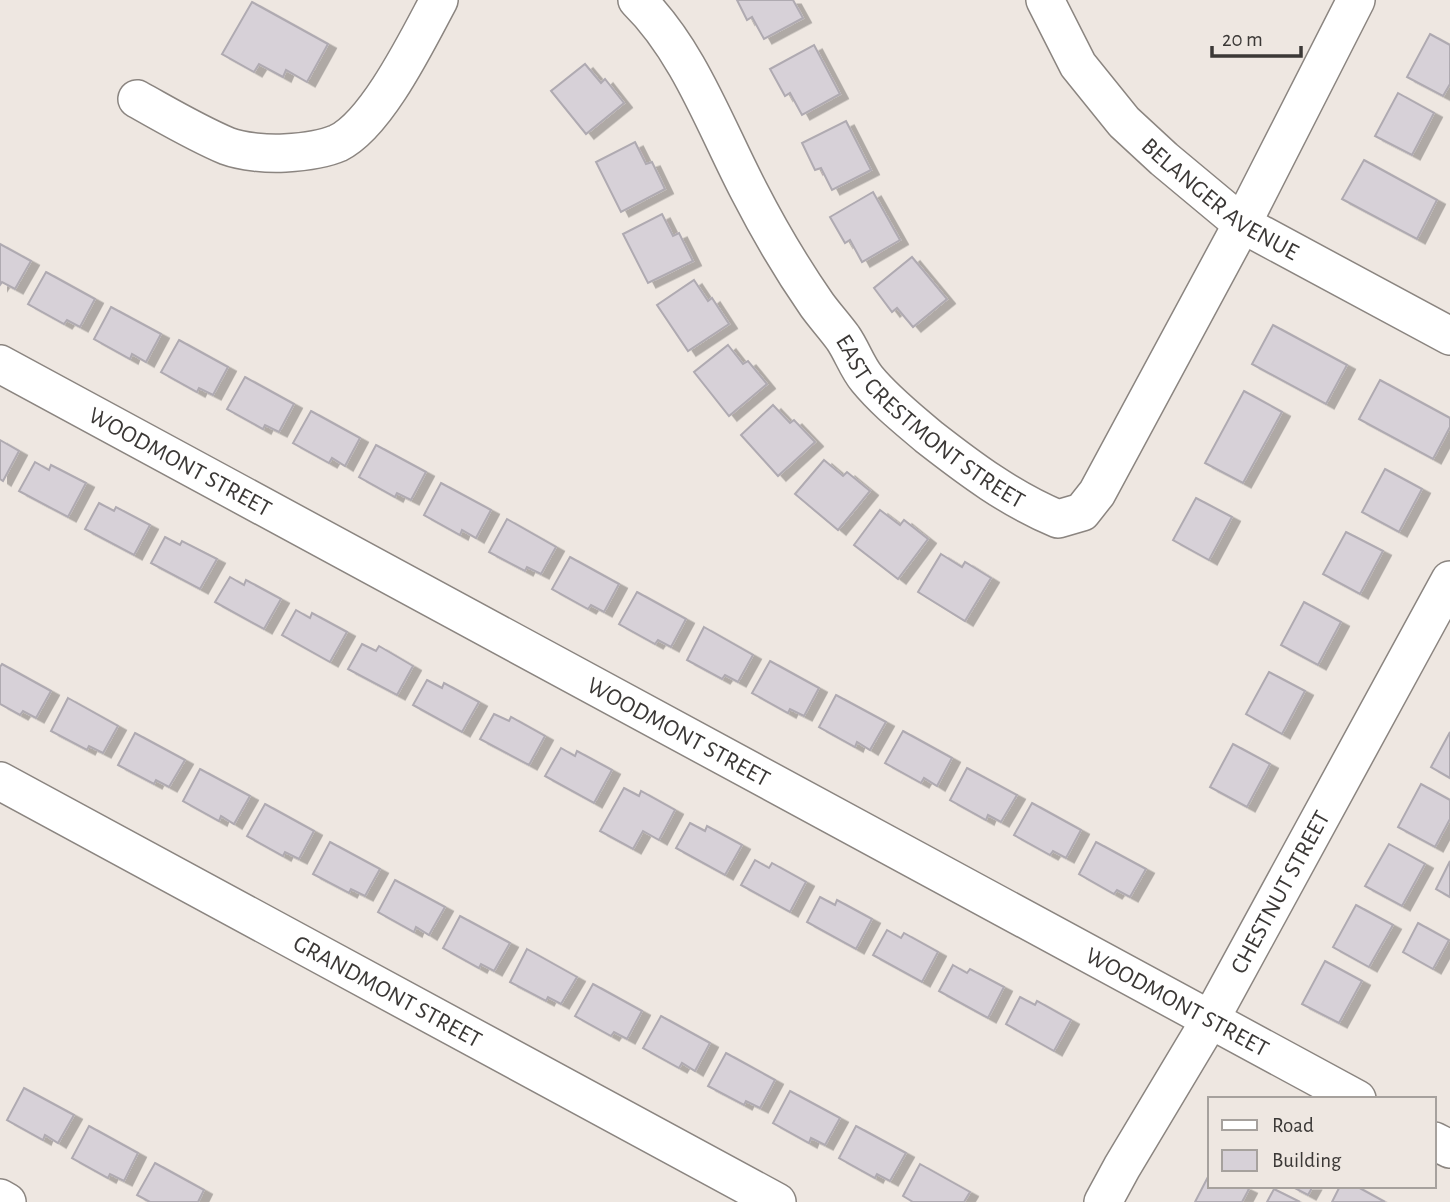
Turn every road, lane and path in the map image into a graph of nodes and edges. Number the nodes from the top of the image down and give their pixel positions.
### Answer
1 (439, 0) edge
2 (637, 0) edge
3 (1045, 0) edge
4 (1356, 0) edge
5 (137, 99) dead end
6 (1242, 224) junction
7 (1450, 336) edge
8 (0, 364) edge
9 (1450, 580) edge
10 (0, 781) edge
11 (1210, 1020) junction
12 (1353, 1097) edge
13 (0, 1198) edge
14 (7, 1202) edge
15 (776, 1202) edge
16 (1103, 1202) edge

1 - 5 street
2 - 6 street, EAST CRESTMONT STREET
3 - 6 street, BELANGER AVENUE
4 - 6 street, EAST CRESTMONT STREET
6 - 7 street, BELANGER AVENUE
8 - 11 street, WOODMONT STREET
9 - 11 street, CHESTNUT STREET
10 - 15 street, GRANDMONT STREET
11 - 12 street, WOODMONT STREET
11 - 16 street, CHESTNUT STREET
13 - 14 street

